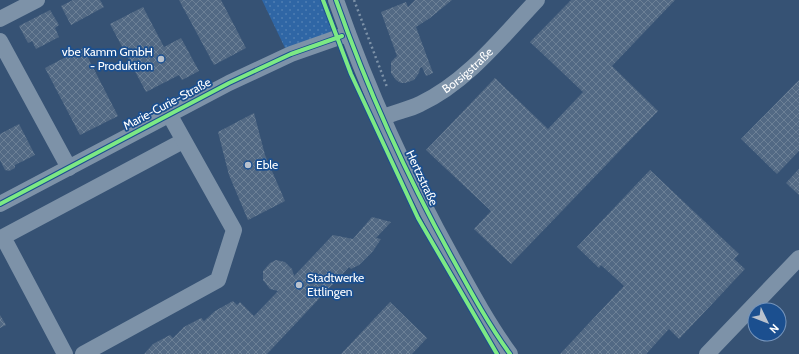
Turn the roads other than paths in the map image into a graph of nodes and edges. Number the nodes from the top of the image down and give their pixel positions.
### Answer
1 (37, 0) edge
2 (336, 0) edge
3 (536, 0) edge
4 (0, 19) edge
5 (348, 34) junction
6 (0, 41) edge
7 (169, 114) junction
8 (382, 118) junction
9 (183, 141) junction
10 (69, 168) junction
11 (0, 204) edge
12 (799, 258) edge
13 (65, 354) edge
14 (83, 354) edge
15 (510, 354) edge
16 (707, 354) edge

1 - 4 street
2 - 5 street, Hertzstraße
3 - 8 street, Borsigstraße
5 - 7 street, Marie-Curie-Straße
5 - 8 street, Hertzstraße
6 - 10 street
7 - 9 street
7 - 10 street, Marie-Curie-Straße
8 - 15 street, Hertzstraße
9 - 13 street
9 - 14 street
10 - 11 street, Marie-Curie-Straße
12 - 16 street

